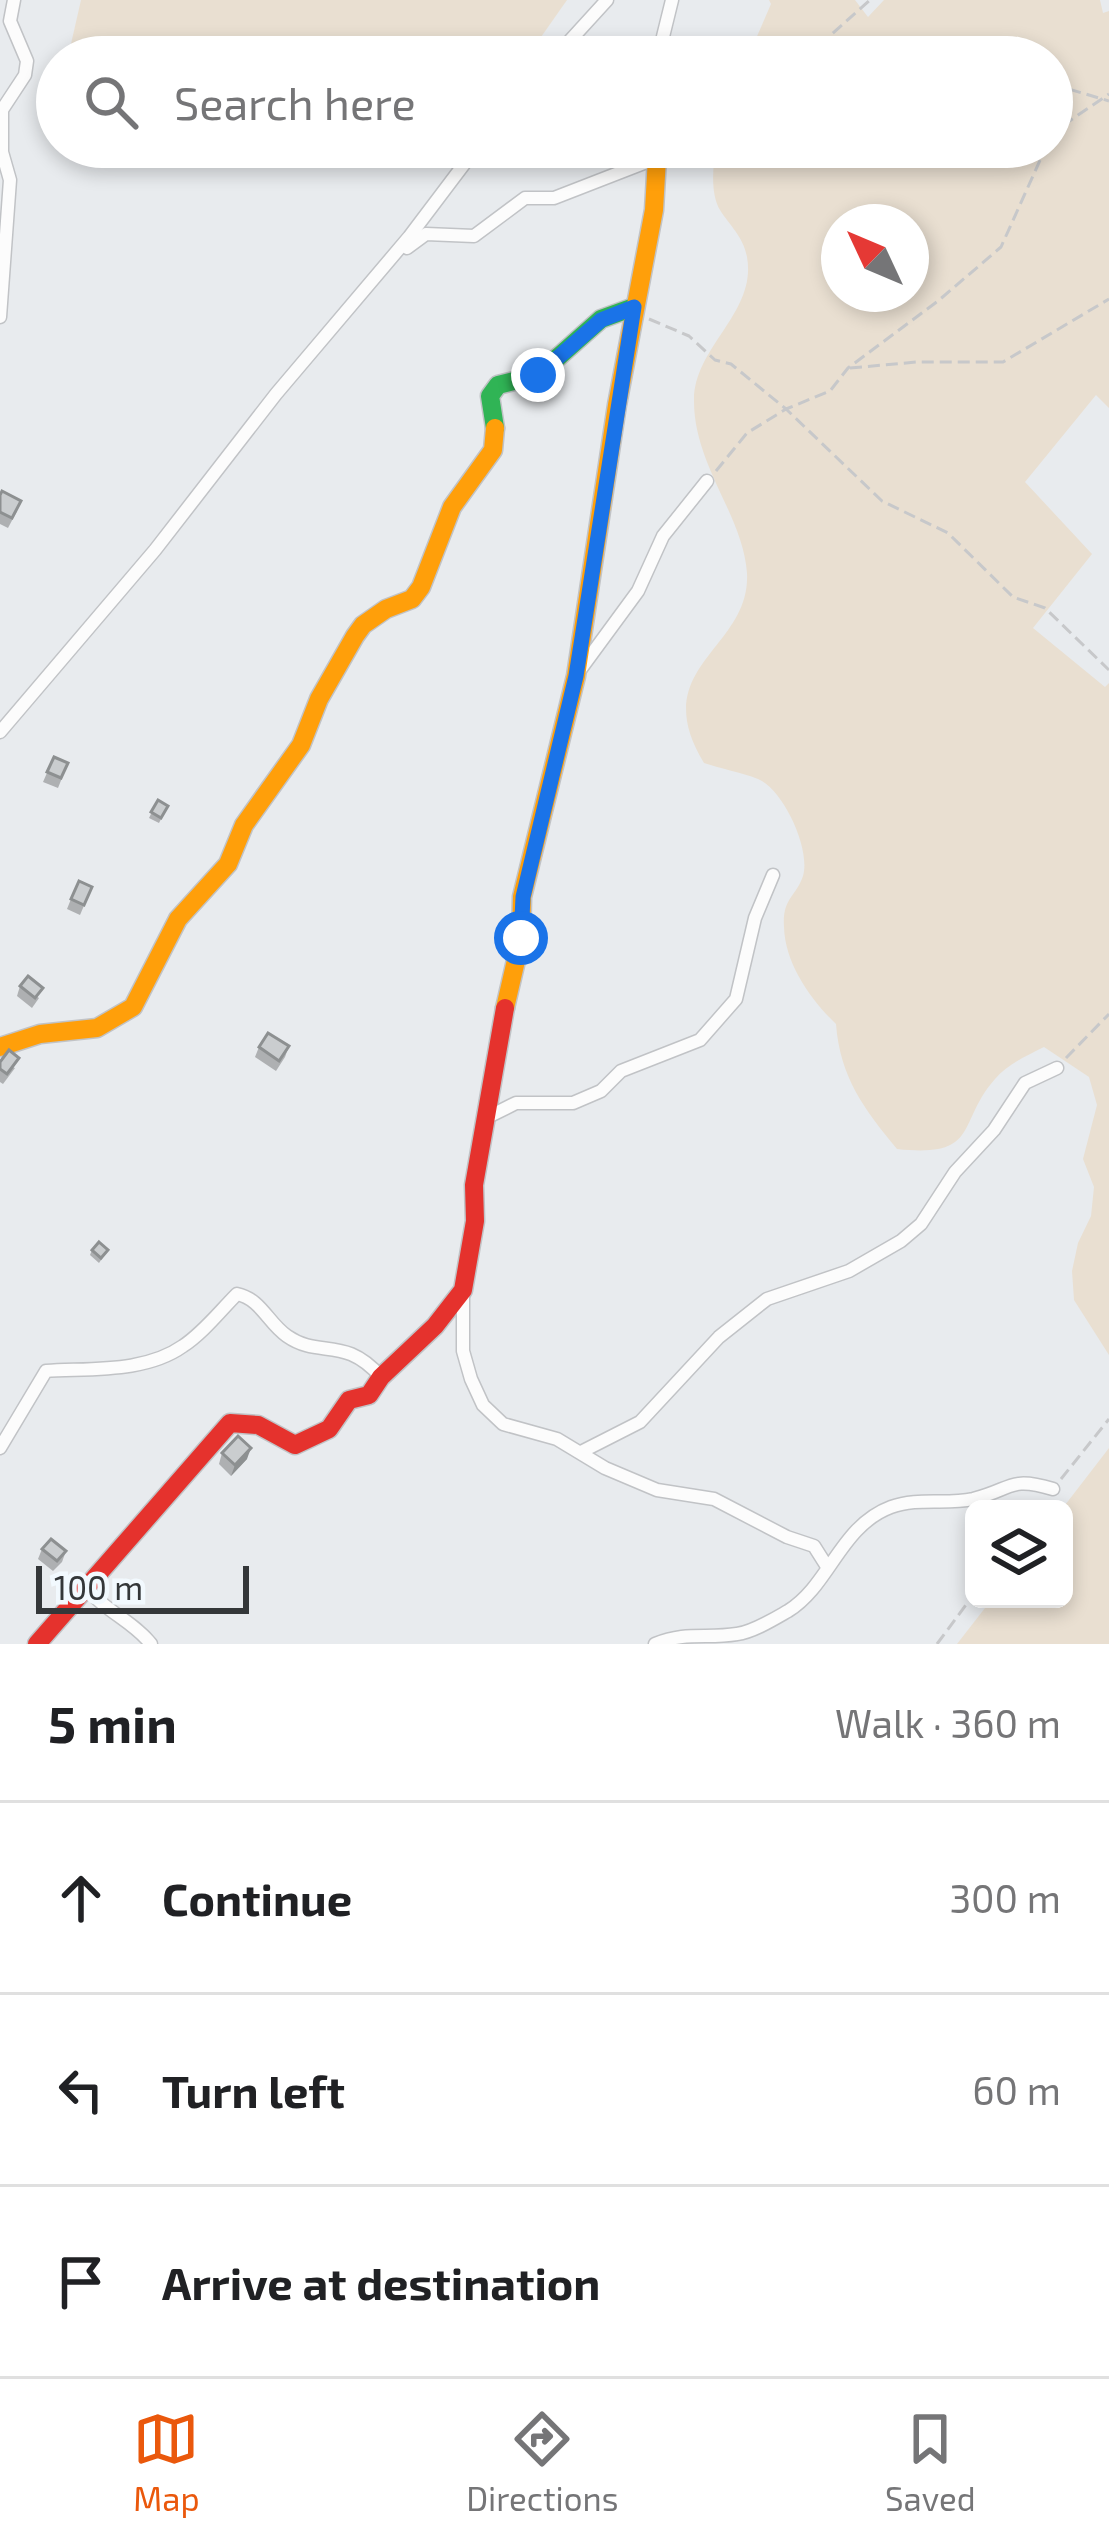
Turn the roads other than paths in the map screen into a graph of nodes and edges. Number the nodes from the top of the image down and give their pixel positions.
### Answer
1 (14, 0) edge
2 (607, 0) edge
3 (672, 0) edge
4 (574, 36) edge
5 (663, 36) edge
6 (461, 168) edge
7 (620, 168) edge
8 (655, 168) edge
9 (400, 249) junction
10 (634, 307) junction
11 (0, 317) edge
12 (707, 481) road end
13 (576, 676) junction
14 (0, 732) edge
15 (773, 875) dead end
16 (0, 1047) edge
17 (1057, 1068) road end
18 (488, 1117) junction
19 (463, 1290) junction
20 (380, 1377) junction
21 (0, 1448) edge
22 (581, 1452) junction
23 (1053, 1489) road end
24 (826, 1565) junction
25 (85, 1585) junction
26 (37, 1644) edge
27 (152, 1644) edge
28 (656, 1644) edge

1 - 11 street
2 - 4 street
3 - 5 street
6 - 9 street
7 - 9 street
8 - 10 street
9 - 14 street
10 - 13 street
10 - 16 street
12 - 13 street
13 - 18 street
15 - 18 street
17 - 22 street
18 - 19 street
19 - 20 street
19 - 22 street
20 - 21 street
20 - 25 street
22 - 24 street
23 - 24 street
24 - 28 street
25 - 26 street
25 - 27 street

